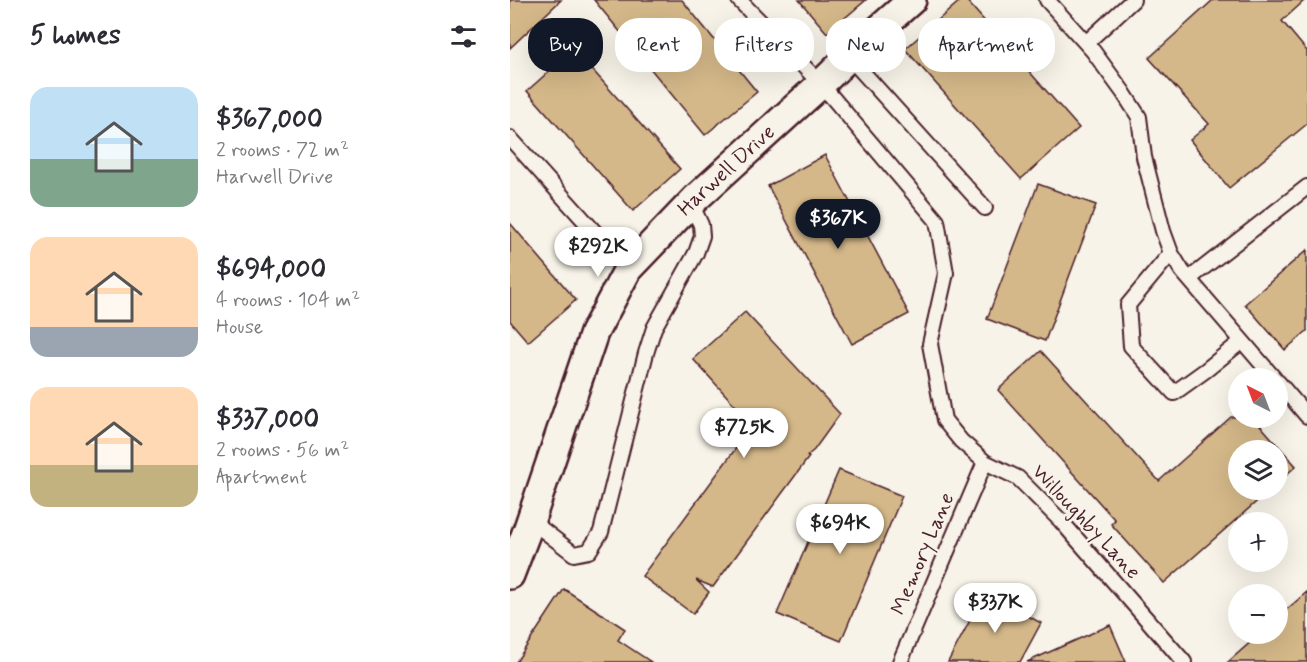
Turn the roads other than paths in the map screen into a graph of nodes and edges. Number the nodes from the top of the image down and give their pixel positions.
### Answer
1 (739, 0) edge
2 (912, 0) edge
3 (1047, 0) edge
4 (1133, 0) edge
5 (892, 18) edge
6 (1086, 43) junction
7 (833, 72) edge
8 (863, 72) edge
9 (821, 84) junction
10 (510, 138) edge
11 (1307, 187) edge
12 (691, 203) junction
13 (985, 208) dead end
14 (1171, 253) junction
15 (628, 270) junction
16 (1189, 279) junction
17 (1242, 341) junction
18 (1265, 368) edge
19 (1288, 394) edge
20 (1307, 416) edge
21 (985, 462) junction
22 (530, 520) junction
23 (510, 575) edge
24 (900, 662) edge
25 (1184, 662) edge

1 - 9 lane, Willoughby Lane
2 - 5 street, Harwell Drive
3 - 6 lane
4 - 6 lane
6 - 14 lane
7 - 9 street, Harwell Drive
8 - 13 lane
9 - 12 street, Harwell Drive
9 - 21 lane, Willoughby Lane
10 - 15 lane
11 - 16 lane
12 - 15 street, Harwell Drive
12 - 22 lane
14 - 16 lane
14 - 17 lane
15 - 22 street, Harwell Drive
16 - 17 lane
17 - 18 lane
19 - 20 lane
21 - 24 lane, Memory Lane
21 - 25 lane, Willoughby Lane
22 - 23 street, Harwell Drive

